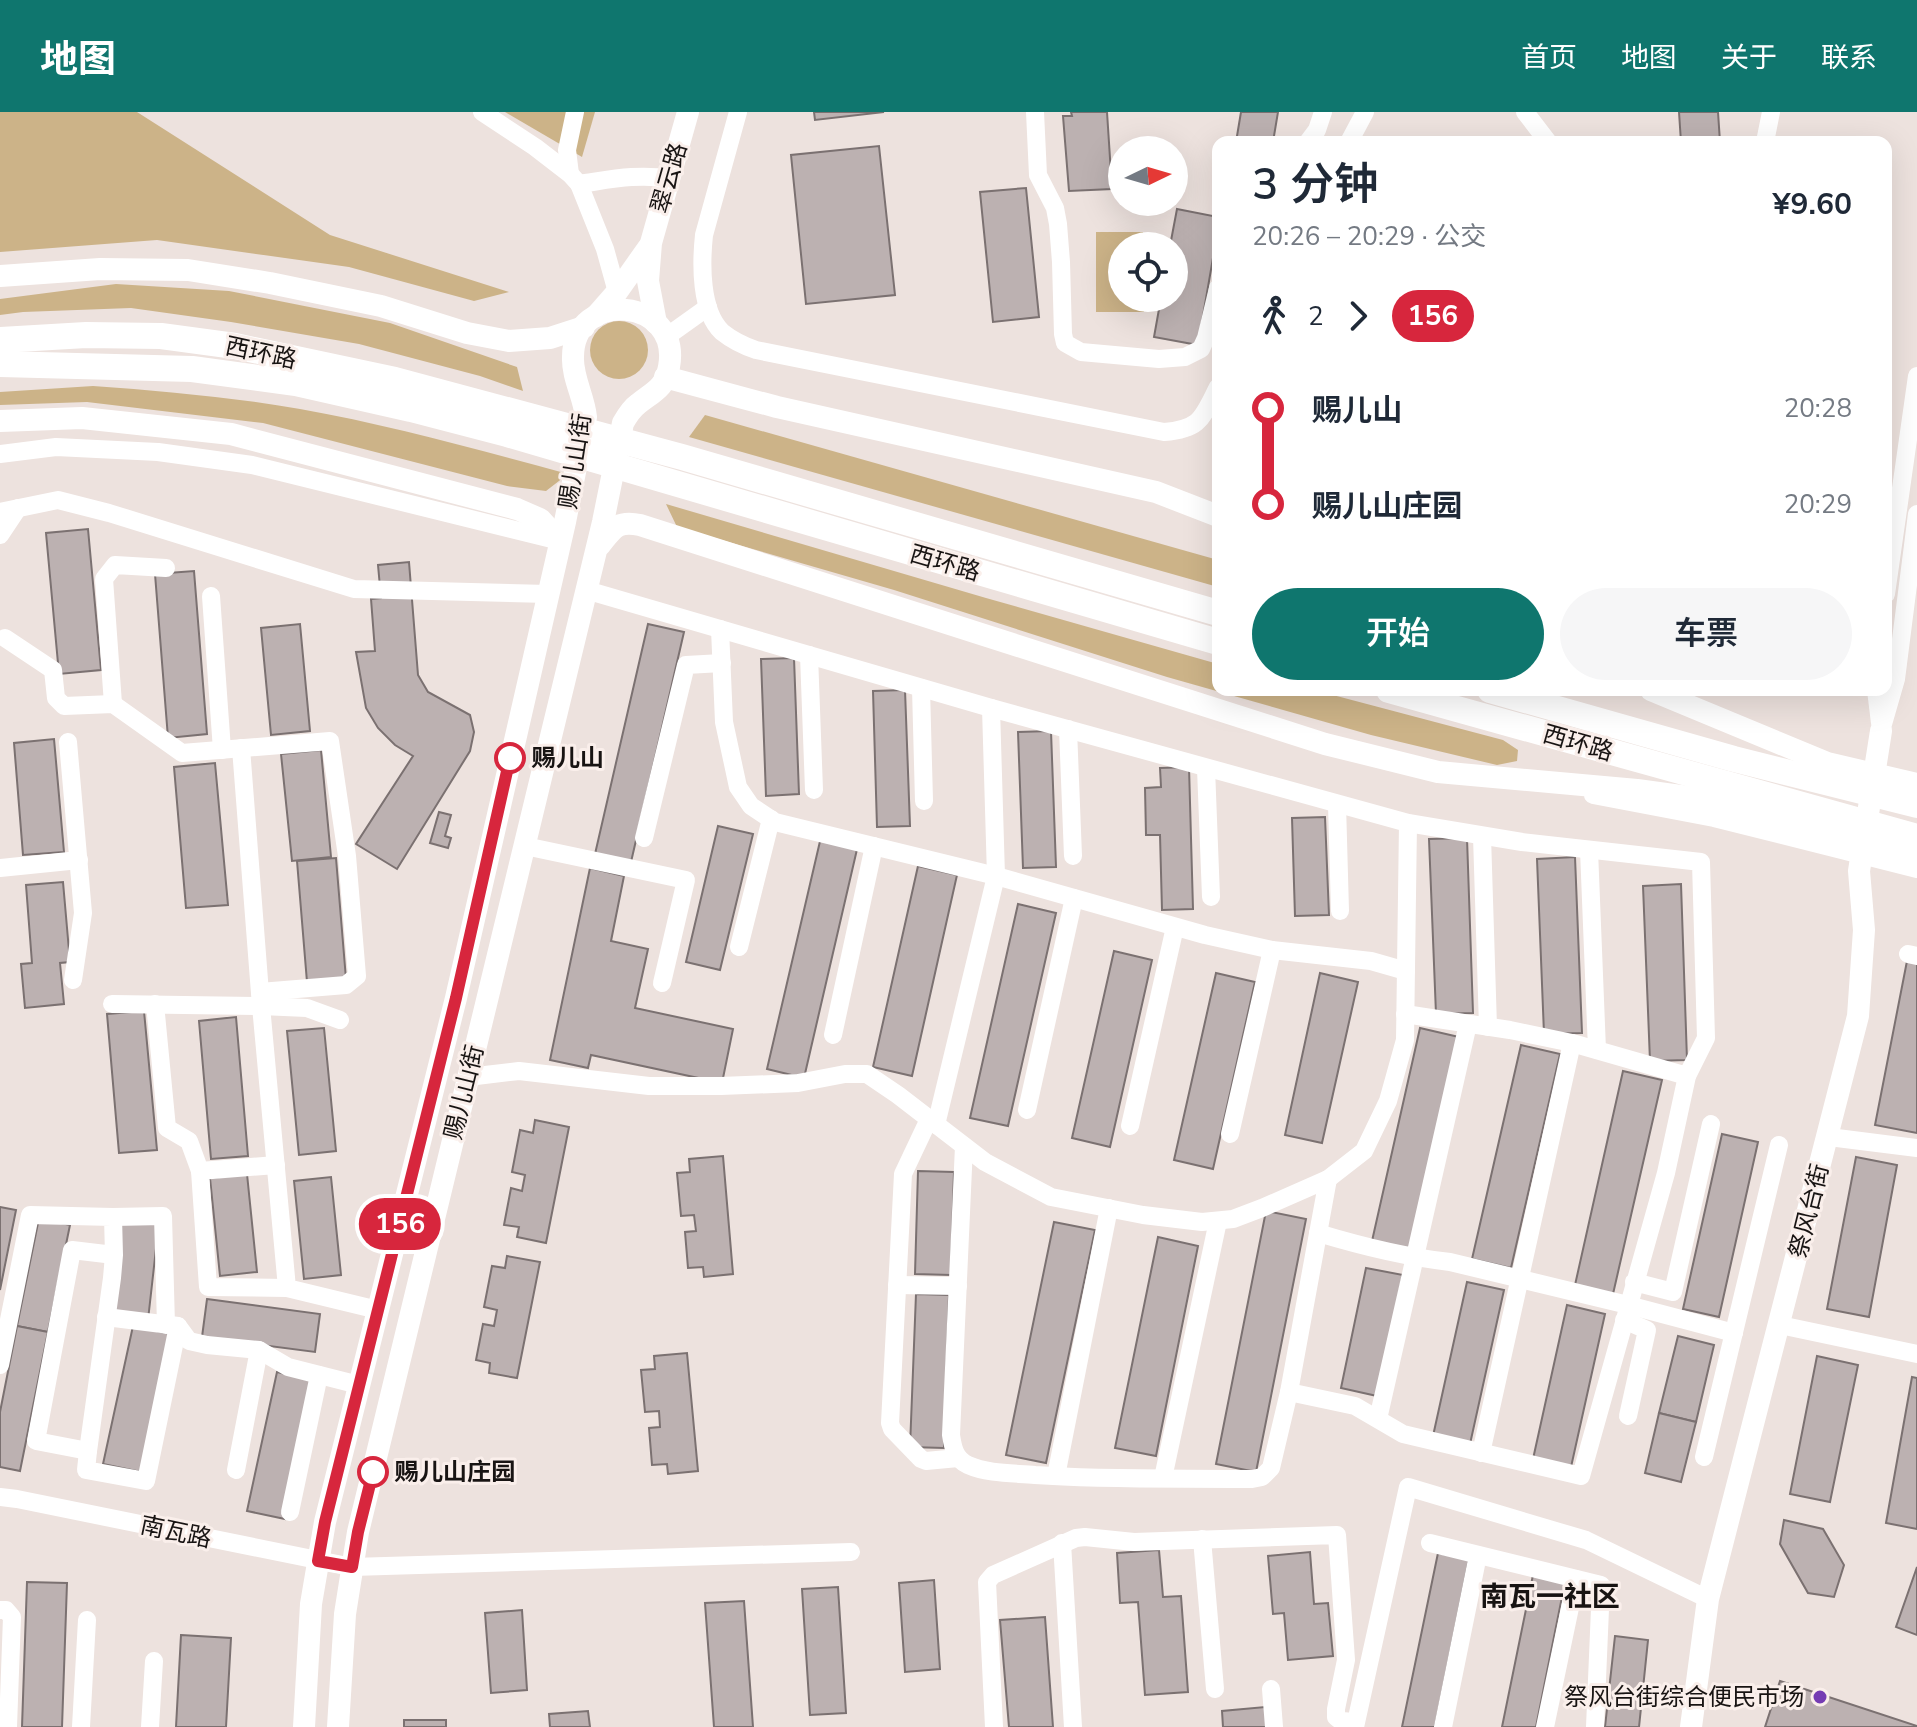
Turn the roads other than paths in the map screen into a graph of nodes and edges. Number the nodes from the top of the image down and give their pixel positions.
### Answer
1 (482, 112) edge
2 (575, 112) edge
3 (688, 112) edge
4 (738, 112) edge
5 (1035, 112) edge
6 (1323, 112) edge
7 (1365, 112) edge
8 (1525, 112) edge
9 (1771, 112) edge
10 (1312, 136) edge
11 (1352, 136) edge
12 (1543, 136) edge
13 (1766, 136) edge
14 (574, 179) junction
15 (669, 179) junction
16 (651, 243) junction
17 (0, 276) edge
18 (617, 292) junction
19 (708, 307) junction
20 (1212, 313) edge
21 (590, 321) junction
22 (661, 330) junction
23 (0, 340) edge
24 (0, 364) edge
25 (1917, 376) edge
26 (665, 377) junction
27 (1212, 398) edge
28 (0, 421) edge
29 (512, 423) junction
30 (0, 454) edge
31 (9, 510) edge
32 (1212, 514) edge
33 (1917, 514) edge
34 (0, 535) edge
35 (560, 541) junction
36 (596, 549) junction
37 (1892, 552) edge
38 (166, 568) dead end
39 (586, 590) junction
40 (548, 594) junction
41 (211, 596) dead end
42 (1212, 611) edge
43 (720, 629) junction
44 (5, 638) dead end
45 (1212, 640) edge
46 (809, 655) junction
47 (722, 663) junction
48 (921, 688) junction
49 (1892, 693) edge
50 (1407, 696) edge
51 (1511, 696) edge
52 (1665, 696) edge
53 (1877, 696) edge
54 (1891, 696) edge
55 (113, 704) junction
56 (991, 708) junction
57 (1068, 729) junction
58 (1881, 731) junction
59 (68, 742) dead end
60 (241, 748) junction
61 (222, 750) junction
62 (1206, 768) junction
63 (1917, 784) edge
64 (814, 790) dead end
65 (924, 801) dead end
66 (1718, 801) junction
67 (1337, 804) junction
68 (1917, 805) edge
69 (771, 819) junction
70 (1408, 823) junction
71 (1482, 836) junction
72 (1917, 837) edge
73 (644, 838) dead end
74 (492, 839) junction
75 (525, 846) junction
76 (874, 846) junction
77 (1589, 850) junction
78 (1917, 852) edge
79 (1073, 856) dead end
80 (79, 860) junction
81 (0, 868) edge
82 (1917, 869) edge
83 (996, 876) junction
84 (1211, 897) dead end
85 (1074, 898) junction
86 (1340, 911) dead end
87 (1175, 927) junction
88 (739, 947) dead end
89 (1272, 950) junction
90 (1406, 971) junction
91 (73, 980) dead end
92 (662, 983) dead end
93 (261, 999) junction
94 (112, 1004) dead end
95 (155, 1004) junction
96 (1405, 1014) junction
97 (340, 1020) dead end
98 (1468, 1024) junction
99 (1488, 1027) junction
100 (833, 1035) dead end
101 (1572, 1043) junction
102 (1597, 1050) junction
103 (1687, 1076) junction
104 (468, 1077) junction
105 (1027, 1110) dead end
106 (932, 1122) junction
107 (1711, 1124) dead end
108 (1130, 1126) dead end
109 (1230, 1134) dead end
110 (1829, 1137) junction
111 (1779, 1145) dead end
112 (964, 1146) junction
113 (1917, 1148) edge
114 (276, 1165) junction
115 (200, 1171) junction
116 (1328, 1179) junction
117 (1109, 1208) junction
118 (113, 1217) junction
119 (1218, 1221) junction
120 (1318, 1233) junction
121 (114, 1255) junction
122 (1414, 1257) junction
123 (1520, 1279) junction
124 (1634, 1282) junction
125 (897, 1285) junction
126 (958, 1286) junction
127 (287, 1288) junction
128 (378, 1310) junction
129 (1626, 1312) junction
130 (106, 1317) junction
131 (1780, 1325) junction
132 (172, 1326) junction
133 (1734, 1333) junction
134 (259, 1350) junction
135 (1917, 1354) edge
136 (0, 1365) edge
137 (319, 1375) junction
138 (359, 1385) junction
139 (1289, 1392) junction
140 (1628, 1416) dead end
141 (1378, 1419) junction
142 (88, 1451) junction
143 (1481, 1453) junction
144 (1704, 1457) dead end
145 (958, 1458) junction
146 (236, 1470) dead end
147 (1056, 1476) junction
148 (1163, 1478) junction
149 (0, 1497) edge
150 (290, 1512) dead end
151 (1202, 1539) junction
152 (1062, 1543) junction
153 (1430, 1543) dead end
154 (851, 1552) dead end
155 (1478, 1555) junction
156 (318, 1561) junction
157 (352, 1567) junction
158 (1576, 1579) junction
159 (1708, 1599) junction
160 (0, 1610) edge
161 (87, 1620) dead end
162 (154, 1661) dead end
163 (1215, 1689) dead end
164 (1271, 1689) dead end
165 (1329, 1722) edge
166 (1355, 1724) edge
167 (8, 1727) edge
168 (81, 1727) edge
169 (150, 1727) edge
170 (304, 1727) edge
171 (338, 1727) edge
172 (994, 1727) edge
173 (1073, 1727) edge
174 (1274, 1727) edge
175 (1443, 1727) edge
176 (1545, 1727) edge
177 (1595, 1727) edge
178 (1691, 1727) edge

1 - 14 street
2 - 14 street
3 - 15 main road, 翠云路
4 - 19 street
5 - 20 street
6 - 10 street
7 - 11 street
8 - 12 street
9 - 13 street
14 - 15 street
14 - 18 street
15 - 16 main road, 翠云路
16 - 18 main road
16 - 22 main road
17 - 21 main road
18 - 21 main road
19 - 22 street
19 - 27 street
21 - 22 main road
21 - 35 main road, 赐儿山街
22 - 26 main road
23 - 29 highway, 西环路
24 - 29 highway, 西环路
25 - 37 street
26 - 32 main road
26 - 36 main road, 赐儿山街
28 - 35 main road
29 - 42 highway, 西环路
29 - 45 highway, 西环路
30 - 35 street
31 - 34 street
31 - 40 street
33 - 49 street
35 - 40 main road, 赐儿山街
36 - 39 main road, 赐儿山街
36 - 66 main road
38 - 55 street
39 - 43 street
39 - 75 main road, 赐儿山街
40 - 74 main road, 赐儿山街
41 - 61 street
43 - 46 street
43 - 47 street
44 - 55 street
46 - 48 street
46 - 64 street
47 - 69 street
47 - 73 street
48 - 56 street
48 - 65 street
50 - 66 highway, 西环路
51 - 68 highway, 西环路
52 - 63 main road
53 - 58 street, 祭风台街
54 - 58 street
55 - 61 street
56 - 57 street
56 - 83 street
57 - 62 street
57 - 79 street
58 - 110 main road, 祭风台街
59 - 80 street
60 - 61 street
60 - 93 street
60 - 93 street
62 - 67 street
62 - 84 street
66 - 72 highway, 西环路
66 - 78 main road
66 - 82 street
67 - 70 street
67 - 86 street
69 - 76 street
69 - 88 street
70 - 71 street
70 - 90 street
71 - 77 street
71 - 99 street
74 - 75 main road
74 - 128 main road, 赐儿山街
75 - 92 street
75 - 104 main road, 赐儿山街
76 - 83 street
76 - 100 street
77 - 102 street
77 - 103 street
80 - 81 street
80 - 91 street
83 - 85 street
83 - 106 street
85 - 87 street
85 - 105 street
87 - 89 street
87 - 108 street
89 - 90 street
89 - 109 street
90 - 96 street
93 - 95 street
93 - 97 street
93 - 114 street
94 - 95 street
95 - 115 street
96 - 98 street
96 - 116 street
98 - 99 street
98 - 122 street
99 - 101 street
101 - 102 street
101 - 123 street
102 - 103 street
103 - 124 street
104 - 106 street
104 - 157 main road, 赐儿山街
106 - 112 street
106 - 125 street
107 - 124 street
110 - 113 street
110 - 131 main road, 祭风台街
111 - 133 street
112 - 117 street
112 - 126 street
114 - 115 street
114 - 127 street
115 - 127 street
116 - 119 street
116 - 120 street
117 - 119 street
117 - 147 street
118 - 121 street
118 - 132 street
118 - 136 street
119 - 148 street
120 - 122 street
120 - 139 street
121 - 130 street
121 - 142 street
122 - 123 street
122 - 141 street
123 - 129 street
123 - 143 street
124 - 129 street
125 - 126 street
125 - 145 street
126 - 145 street
127 - 128 street
128 - 138 main road, 赐儿山街
129 - 133 street
129 - 140 street
129 - 143 street
130 - 132 street
130 - 142 street
131 - 135 street
131 - 159 main road, 祭风台街
132 - 134 street
132 - 142 street
133 - 144 street
134 - 137 street
134 - 146 street
137 - 138 street
137 - 150 street
138 - 156 main road, 赐儿山街
139 - 141 street
139 - 148 street
141 - 143 street
145 - 147 street
147 - 148 street
149 - 156 street, 南瓦路
151 - 152 street
151 - 163 street
151 - 165 street
152 - 172 street
152 - 173 street
153 - 155 street
154 - 157 street, 南瓦路
155 - 158 street
155 - 175 street
156 - 157 street, 南瓦路
156 - 170 main road, 赐儿山街
157 - 171 main road, 赐儿山街
158 - 176 street
158 - 177 street
159 - 166 street
159 - 178 main road, 祭风台街
160 - 167 street
161 - 168 street
162 - 169 street
164 - 174 street
165 - 166 street

